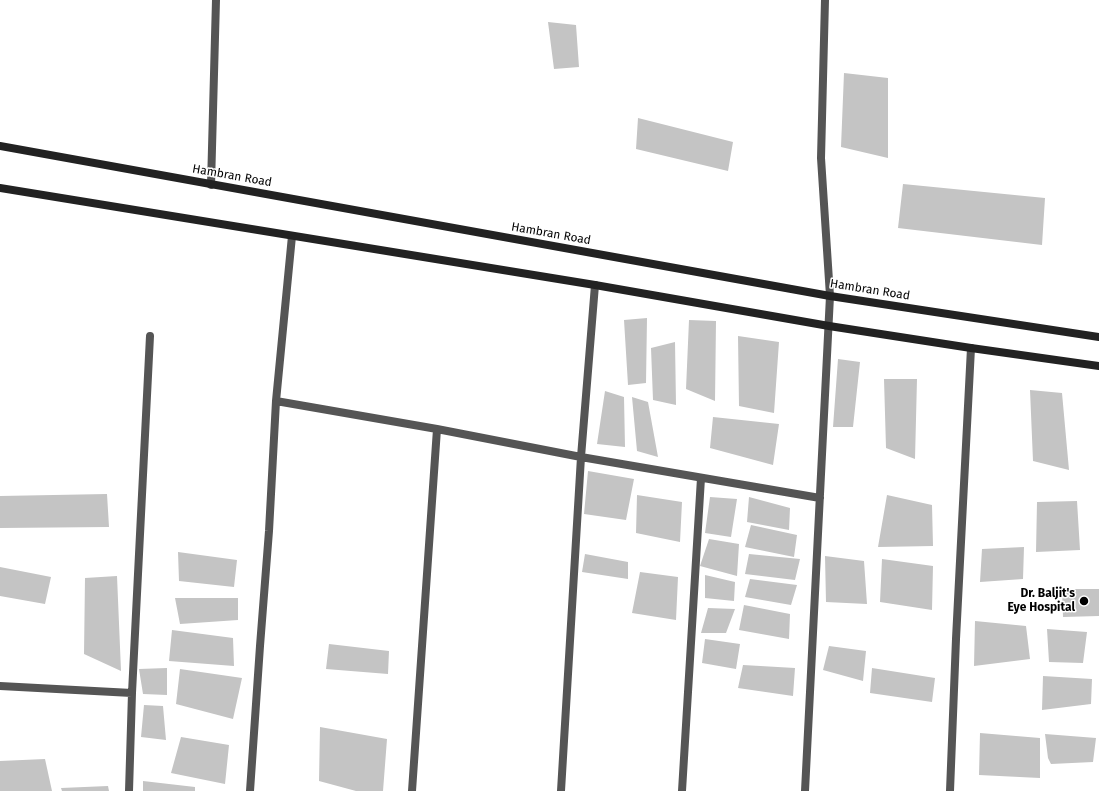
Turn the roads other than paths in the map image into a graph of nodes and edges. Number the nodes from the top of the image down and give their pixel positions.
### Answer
1 (216, 0) edge
2 (825, 0) edge
3 (0, 146) edge
4 (211, 185) junction
5 (0, 188) edge
6 (292, 236) junction
7 (595, 285) junction
8 (830, 296) junction
9 (829, 326) junction
10 (150, 336) dead end
11 (1099, 337) edge
12 (971, 348) junction
13 (1099, 366) edge
14 (276, 401) junction
15 (437, 430) junction
16 (581, 457) junction
17 (701, 478) junction
18 (820, 498) junction
19 (0, 686) edge
20 (132, 693) junction
21 (129, 791) edge
22 (250, 791) edge
23 (412, 791) edge
24 (561, 791) edge
25 (682, 791) edge
26 (805, 791) edge
27 (950, 791) edge

1 - 4 street
2 - 8 street
3 - 4 main road, Hambran Road
4 - 8 main road, Hambran Road
5 - 6 main road
6 - 7 main road
6 - 14 street
7 - 9 main road
7 - 16 street
8 - 9 street
8 - 11 main road, Hambran Road
9 - 12 main road
9 - 18 street
10 - 20 street
12 - 13 main road
12 - 27 street
14 - 15 street
14 - 22 street
15 - 16 street
15 - 23 street
16 - 17 street
16 - 24 street
17 - 18 street
17 - 25 street
18 - 26 street
19 - 20 street
20 - 21 street

